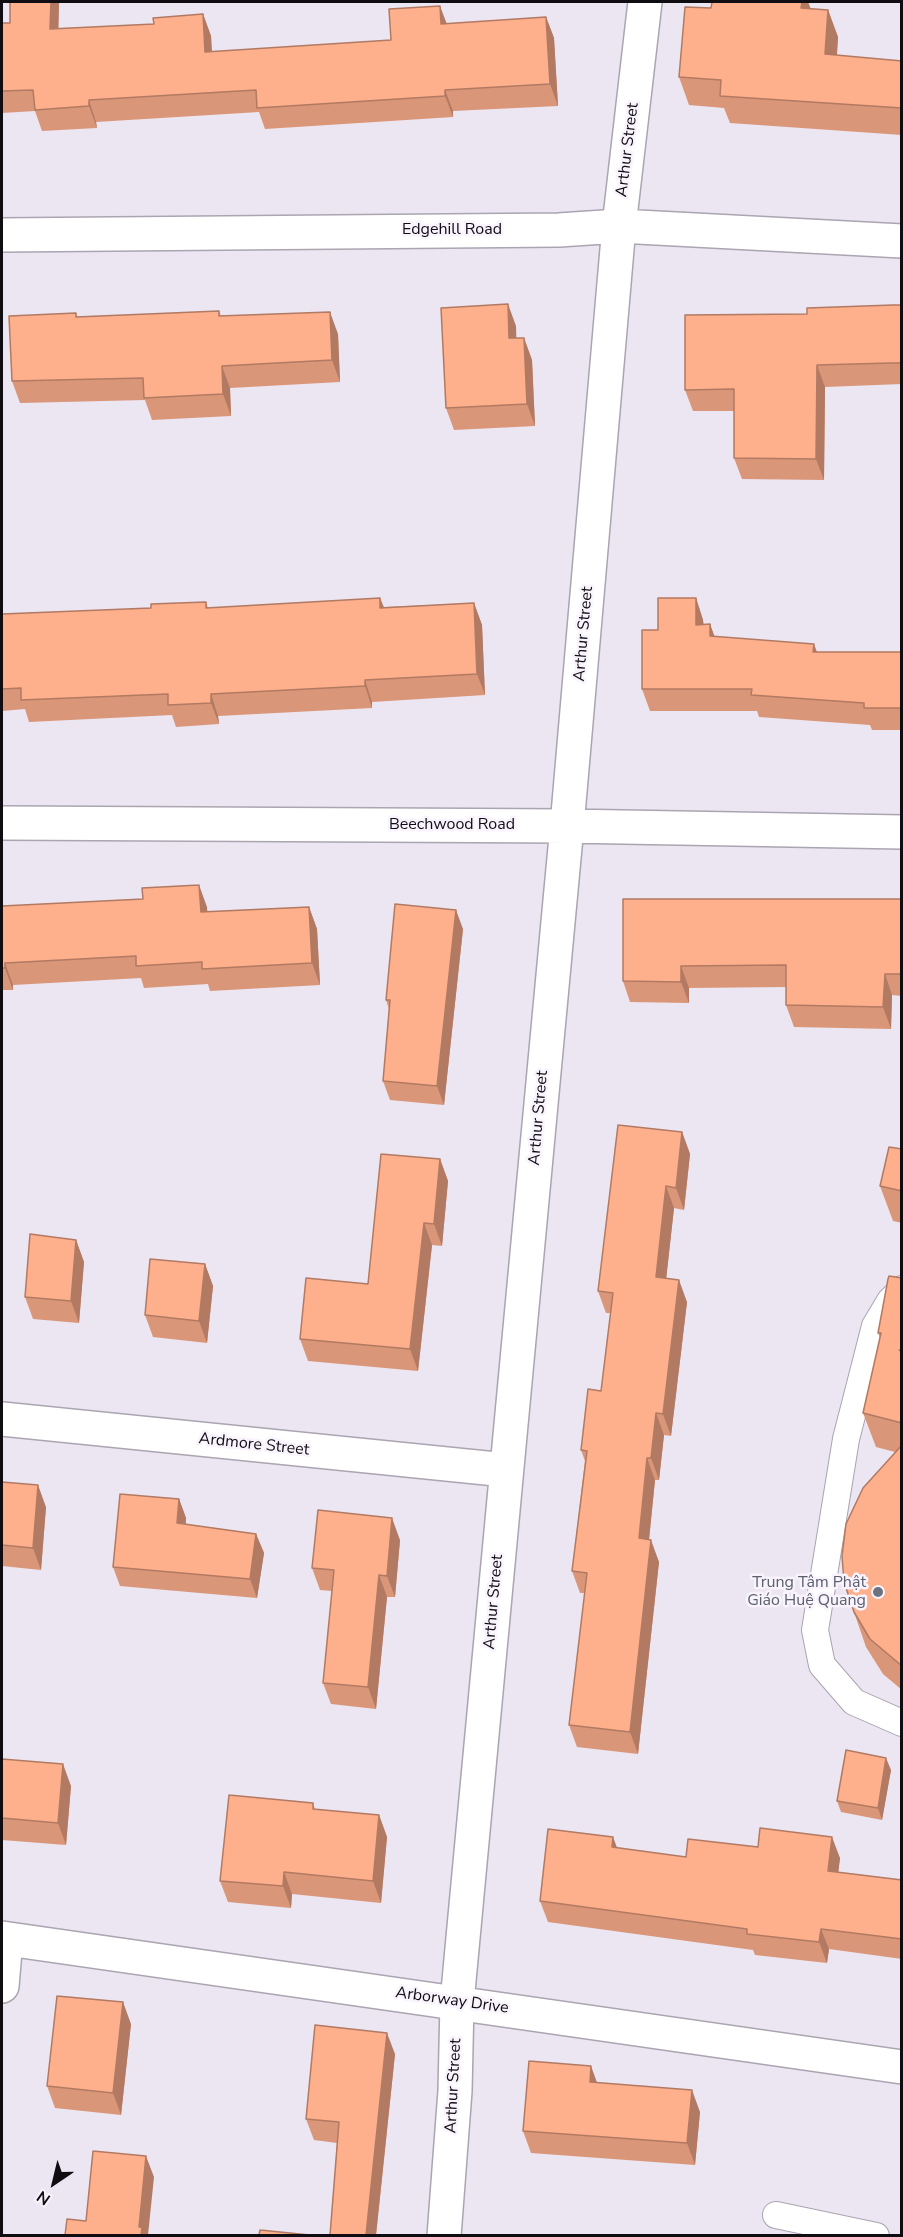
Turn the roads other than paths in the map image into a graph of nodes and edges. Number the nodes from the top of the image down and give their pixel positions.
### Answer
1 (645, 2) edge
2 (619, 226) junction
3 (2, 235) edge
4 (902, 241) edge
5 (2, 823) edge
6 (567, 826) junction
7 (902, 831) edge
8 (902, 1289) edge
9 (2, 1419) edge
10 (506, 1470) junction
11 (902, 1723) edge
12 (4, 1938) edge
13 (2, 1986) edge
14 (457, 2002) junction
15 (902, 2067) edge
16 (776, 2215) dead end
17 (444, 2235) edge
18 (876, 2235) edge

1 - 2 street, Arthur Street
2 - 3 street, Edgehill Road
2 - 4 street, Edgehill Road
2 - 6 street, Arthur Street
5 - 6 street, Beechwood Road
6 - 7 street, Beechwood Road
6 - 10 street, Arthur Street
8 - 11 lane
9 - 10 street, Ardmore Street
10 - 14 street, Arthur Street
12 - 13 street
12 - 14 street, Arborway Drive
14 - 15 street, Arborway Drive
14 - 17 street, Arthur Street
16 - 18 lane

